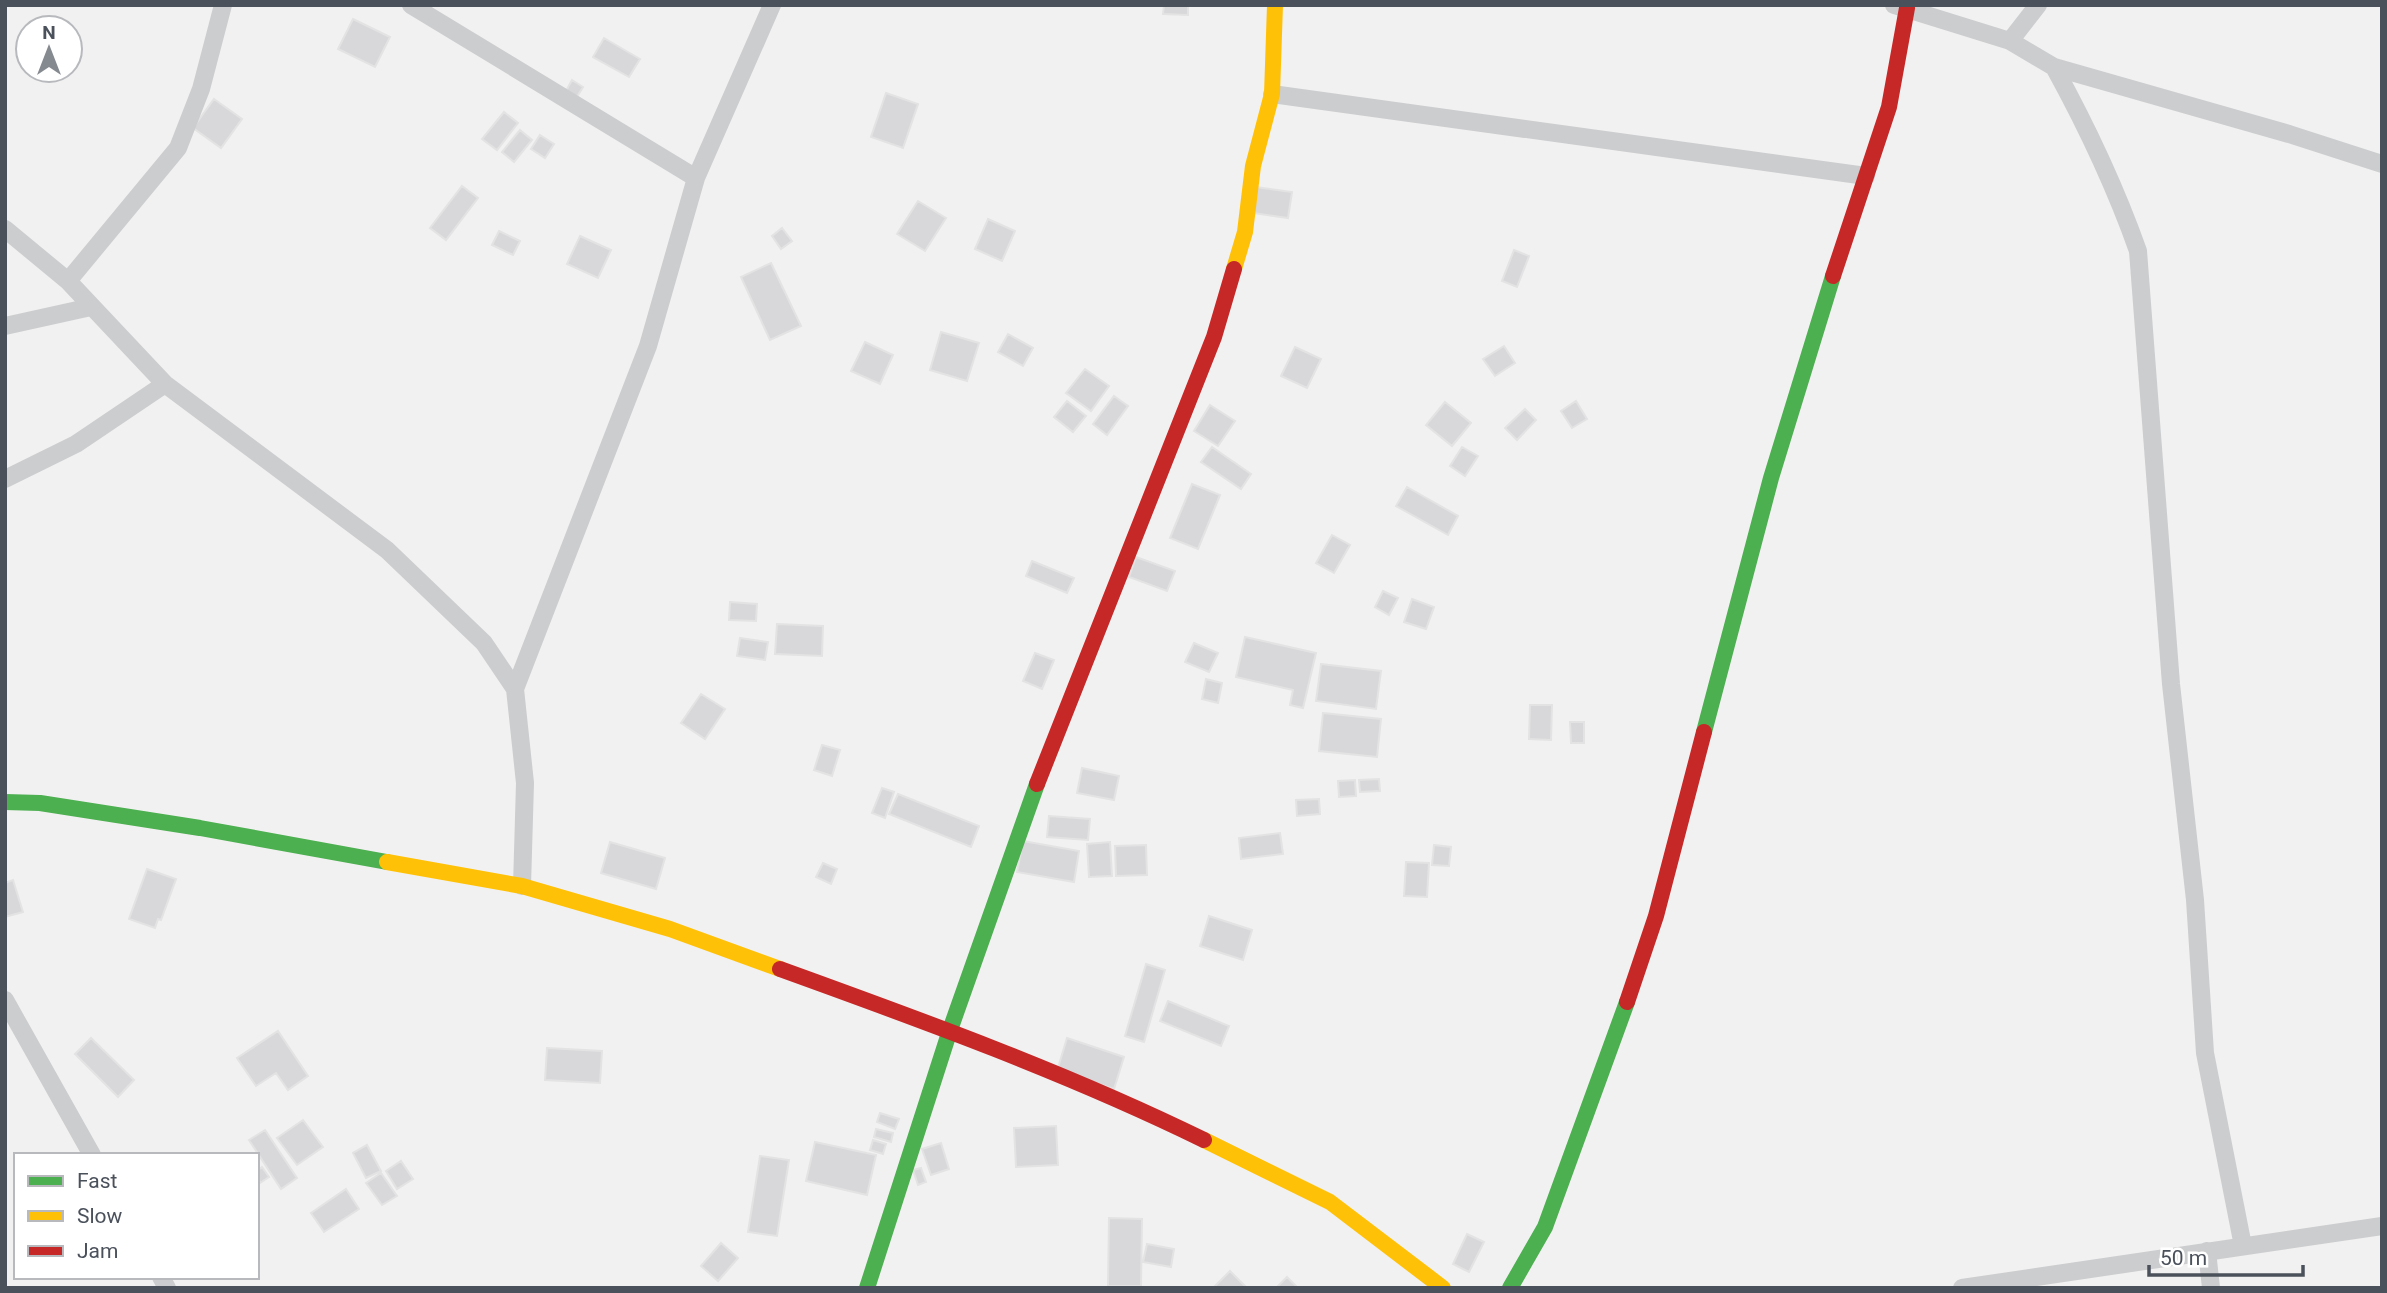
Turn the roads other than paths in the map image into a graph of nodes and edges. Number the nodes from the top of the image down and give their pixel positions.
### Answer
1 (223, 5) edge
2 (411, 5) edge
3 (772, 5) edge
4 (1275, 5) edge
5 (2038, 5) edge
6 (1900, 7) edge
7 (2010, 41) junction
8 (2054, 67) junction
9 (1272, 94) junction
10 (2382, 164) edge
11 (1866, 176) junction
12 (696, 178) junction
13 (5, 229) edge
14 (68, 281) junction
15 (91, 307) junction
16 (5, 326) edge
17 (165, 384) junction
18 (5, 479) edge
19 (514, 689) junction
20 (5, 802) edge
21 (522, 886) junction
22 (5, 1000) edge
23 (950, 1030) junction
24 (91, 1153) edge
25 (2382, 1226) edge
26 (2243, 1246) junction
27 (2207, 1251) junction
28 (867, 1288) edge
29 (1443, 1288) edge
30 (1510, 1288) edge
31 (1962, 1288) edge
32 (2211, 1288) edge

1 - 14 street
2 - 12 street
3 - 12 street
4 - 9 street
5 - 7 street
6 - 7 street
6 - 11 street
7 - 8 street
8 - 10 street
8 - 26 street
9 - 11 street
9 - 23 street
11 - 30 street
12 - 19 street
13 - 14 street
14 - 15 street
15 - 16 street
15 - 17 street
17 - 18 street
17 - 19 street
19 - 21 street
20 - 21 street
21 - 23 street
22 - 24 street
23 - 28 street
23 - 29 street
25 - 26 street
26 - 27 street
27 - 31 street
27 - 32 street

